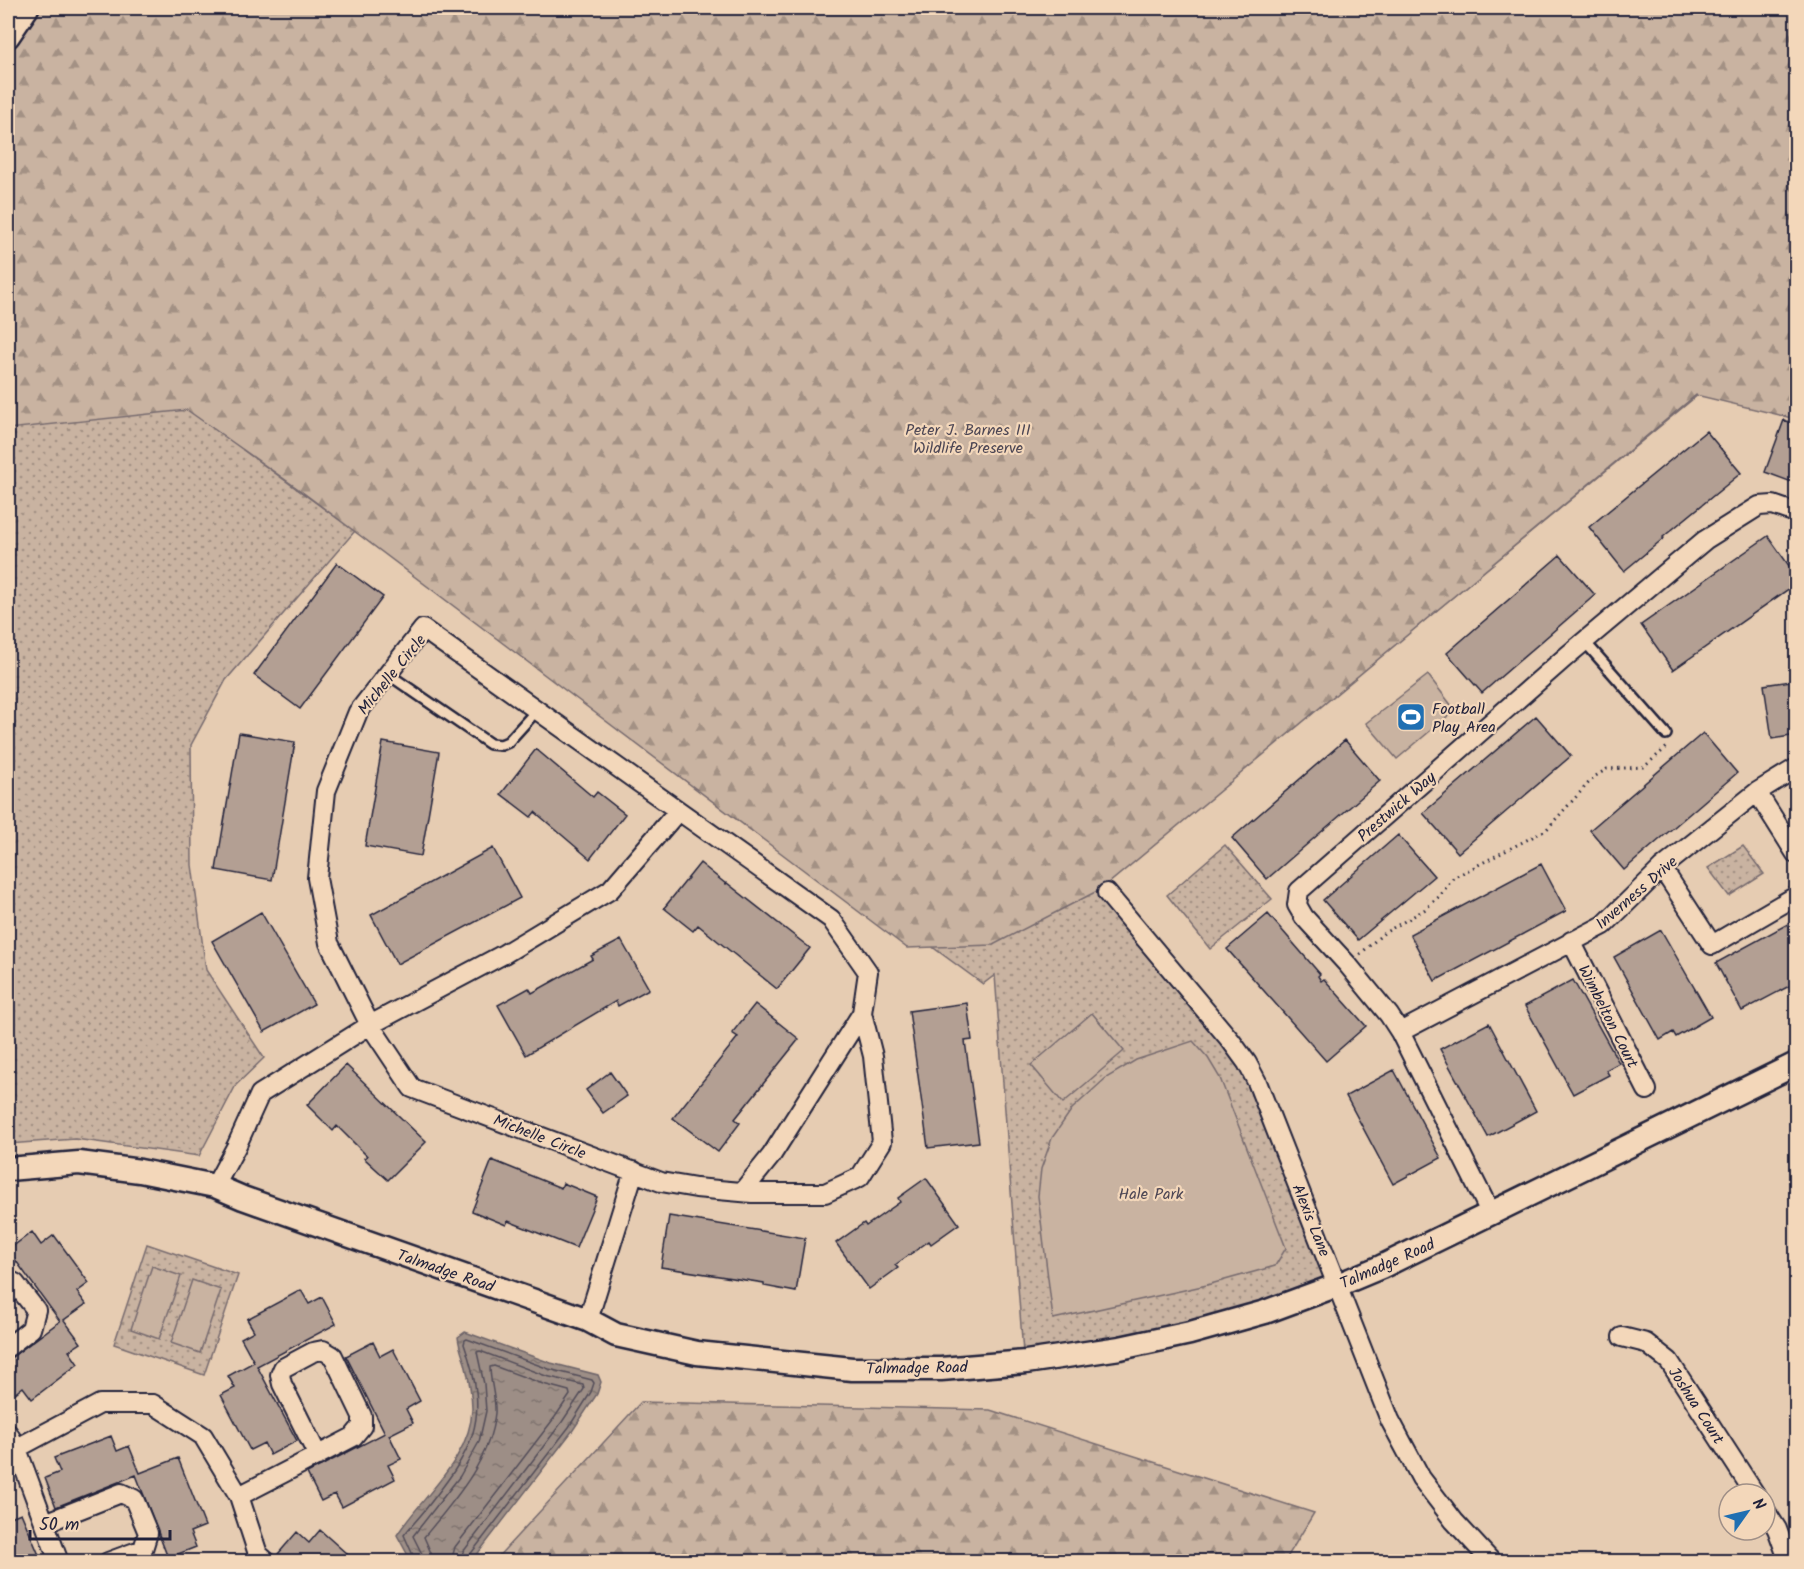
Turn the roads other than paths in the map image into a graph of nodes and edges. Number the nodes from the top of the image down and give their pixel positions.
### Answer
1 (27, 8) edge
2 (8, 36) edge
3 (1797, 513) edge
4 (1585, 642) junction
5 (388, 674) junction
6 (537, 710) junction
7 (1666, 734) road end
8 (1797, 768) edge
9 (1756, 792) junction
10 (678, 811) junction
11 (1797, 854) edge
12 (1662, 868) junction
13 (1107, 893) dead end
14 (1797, 896) edge
15 (1571, 941) junction
16 (862, 1013) junction
17 (370, 1025) junction
18 (1400, 1032) junction
19 (1797, 1064) edge
20 (1647, 1090) dead end
21 (8, 1169) edge
22 (634, 1171) junction
23 (215, 1186) junction
24 (742, 1192) junction
25 (1491, 1214) junction
26 (8, 1281) edge
27 (1338, 1286) junction
28 (588, 1320) junction
29 (1622, 1337) dead end
30 (8, 1347) edge
31 (11, 1445) edge
32 (318, 1456) junction
33 (1747, 1482) edge
34 (239, 1496) junction
35 (45, 1523) junction
36 (1777, 1529) edge
37 (262, 1558) edge
38 (1484, 1559) edge
39 (59, 1562) edge
40 (108, 1562) edge
41 (1789, 1562) edge

1 - 2 street
3 - 4 street, Prestwick Way
4 - 7 lane
4 - 18 street, Prestwick Way
5 - 6 lane
5 - 6 street, Michelle Circle
5 - 17 street, Michelle Circle
6 - 10 street, Michelle Circle
8 - 9 street, Inverness Drive
9 - 11 street
9 - 12 street, Inverness Drive
10 - 16 street, Michelle Circle
10 - 17 street
12 - 14 street
12 - 15 street, Inverness Drive
13 - 27 street, Alexis Lane
15 - 18 street, Inverness Drive
15 - 20 street, Wimbelton Court
16 - 24 street, Michelle Circle
16 - 24 street, Michelle Circle
17 - 22 street, Michelle Circle
17 - 23 street
18 - 25 street, Prestwick Way
19 - 25 street, Talmadge Road
21 - 23 street, Talmadge Road
22 - 24 street, Michelle Circle
22 - 28 street
23 - 28 street, Talmadge Road
25 - 27 street, Talmadge Road
26 - 30 street
27 - 28 street, Talmadge Road
27 - 38 street, Alexis Lane
29 - 33 street, Joshua Court
31 - 34 street
31 - 35 street
32 - 32 street
32 - 34 street
34 - 37 street
35 - 39 street
35 - 40 street
36 - 41 street

